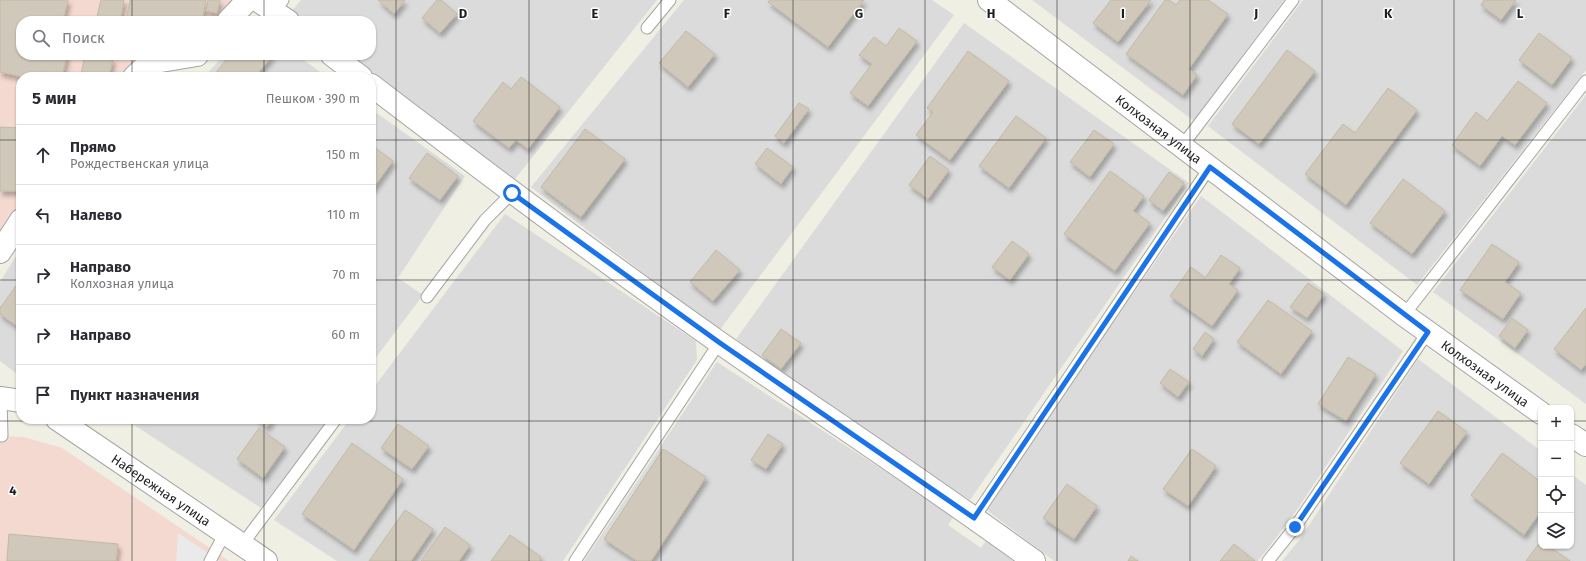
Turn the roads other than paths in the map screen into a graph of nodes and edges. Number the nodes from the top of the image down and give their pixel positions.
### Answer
1 (248, 0) edge
2 (670, 0) edge
3 (989, 0) edge
4 (1293, 0) edge
5 (233, 16) edge
6 (647, 28) dead end
7 (167, 60) edge
8 (339, 60) edge
9 (139, 72) edge
10 (354, 72) edge
11 (1586, 81) edge
12 (376, 88) edge
13 (1182, 146) junction
14 (1210, 167) junction
15 (512, 193) junction
16 (16, 228) edge
17 (0, 252) edge
18 (427, 297) dead end
19 (1404, 315) junction
20 (1428, 332) junction
21 (720, 343) junction
22 (7, 399) edge
23 (1538, 411) edge
24 (63, 424) edge
25 (332, 424) edge
26 (2, 436) dead end
27 (1574, 436) edge
28 (1586, 445) edge
29 (974, 518) junction
30 (234, 539) junction
31 (210, 561) edge
32 (266, 561) edge
33 (575, 561) edge
34 (1034, 561) edge
35 (1268, 561) edge

1 - 5 street
2 - 6 lane
3 - 13 street, Колхозная улица
4 - 13 lane
7 - 9 street
8 - 10 street
11 - 19 lane
12 - 15 street
13 - 14 street, Колхозная улица
14 - 19 street, Колхозная улица
14 - 29 lane
15 - 18 lane
15 - 21 street
16 - 17 street
19 - 20 street, Колхозная улица
20 - 23 street, Колхозная улица
20 - 35 lane
21 - 29 street
21 - 33 lane
22 - 26 lane
24 - 30 street, Набережная улица
25 - 30 lane
27 - 28 street
29 - 34 street
30 - 31 lane
30 - 32 street, Набережная улица

